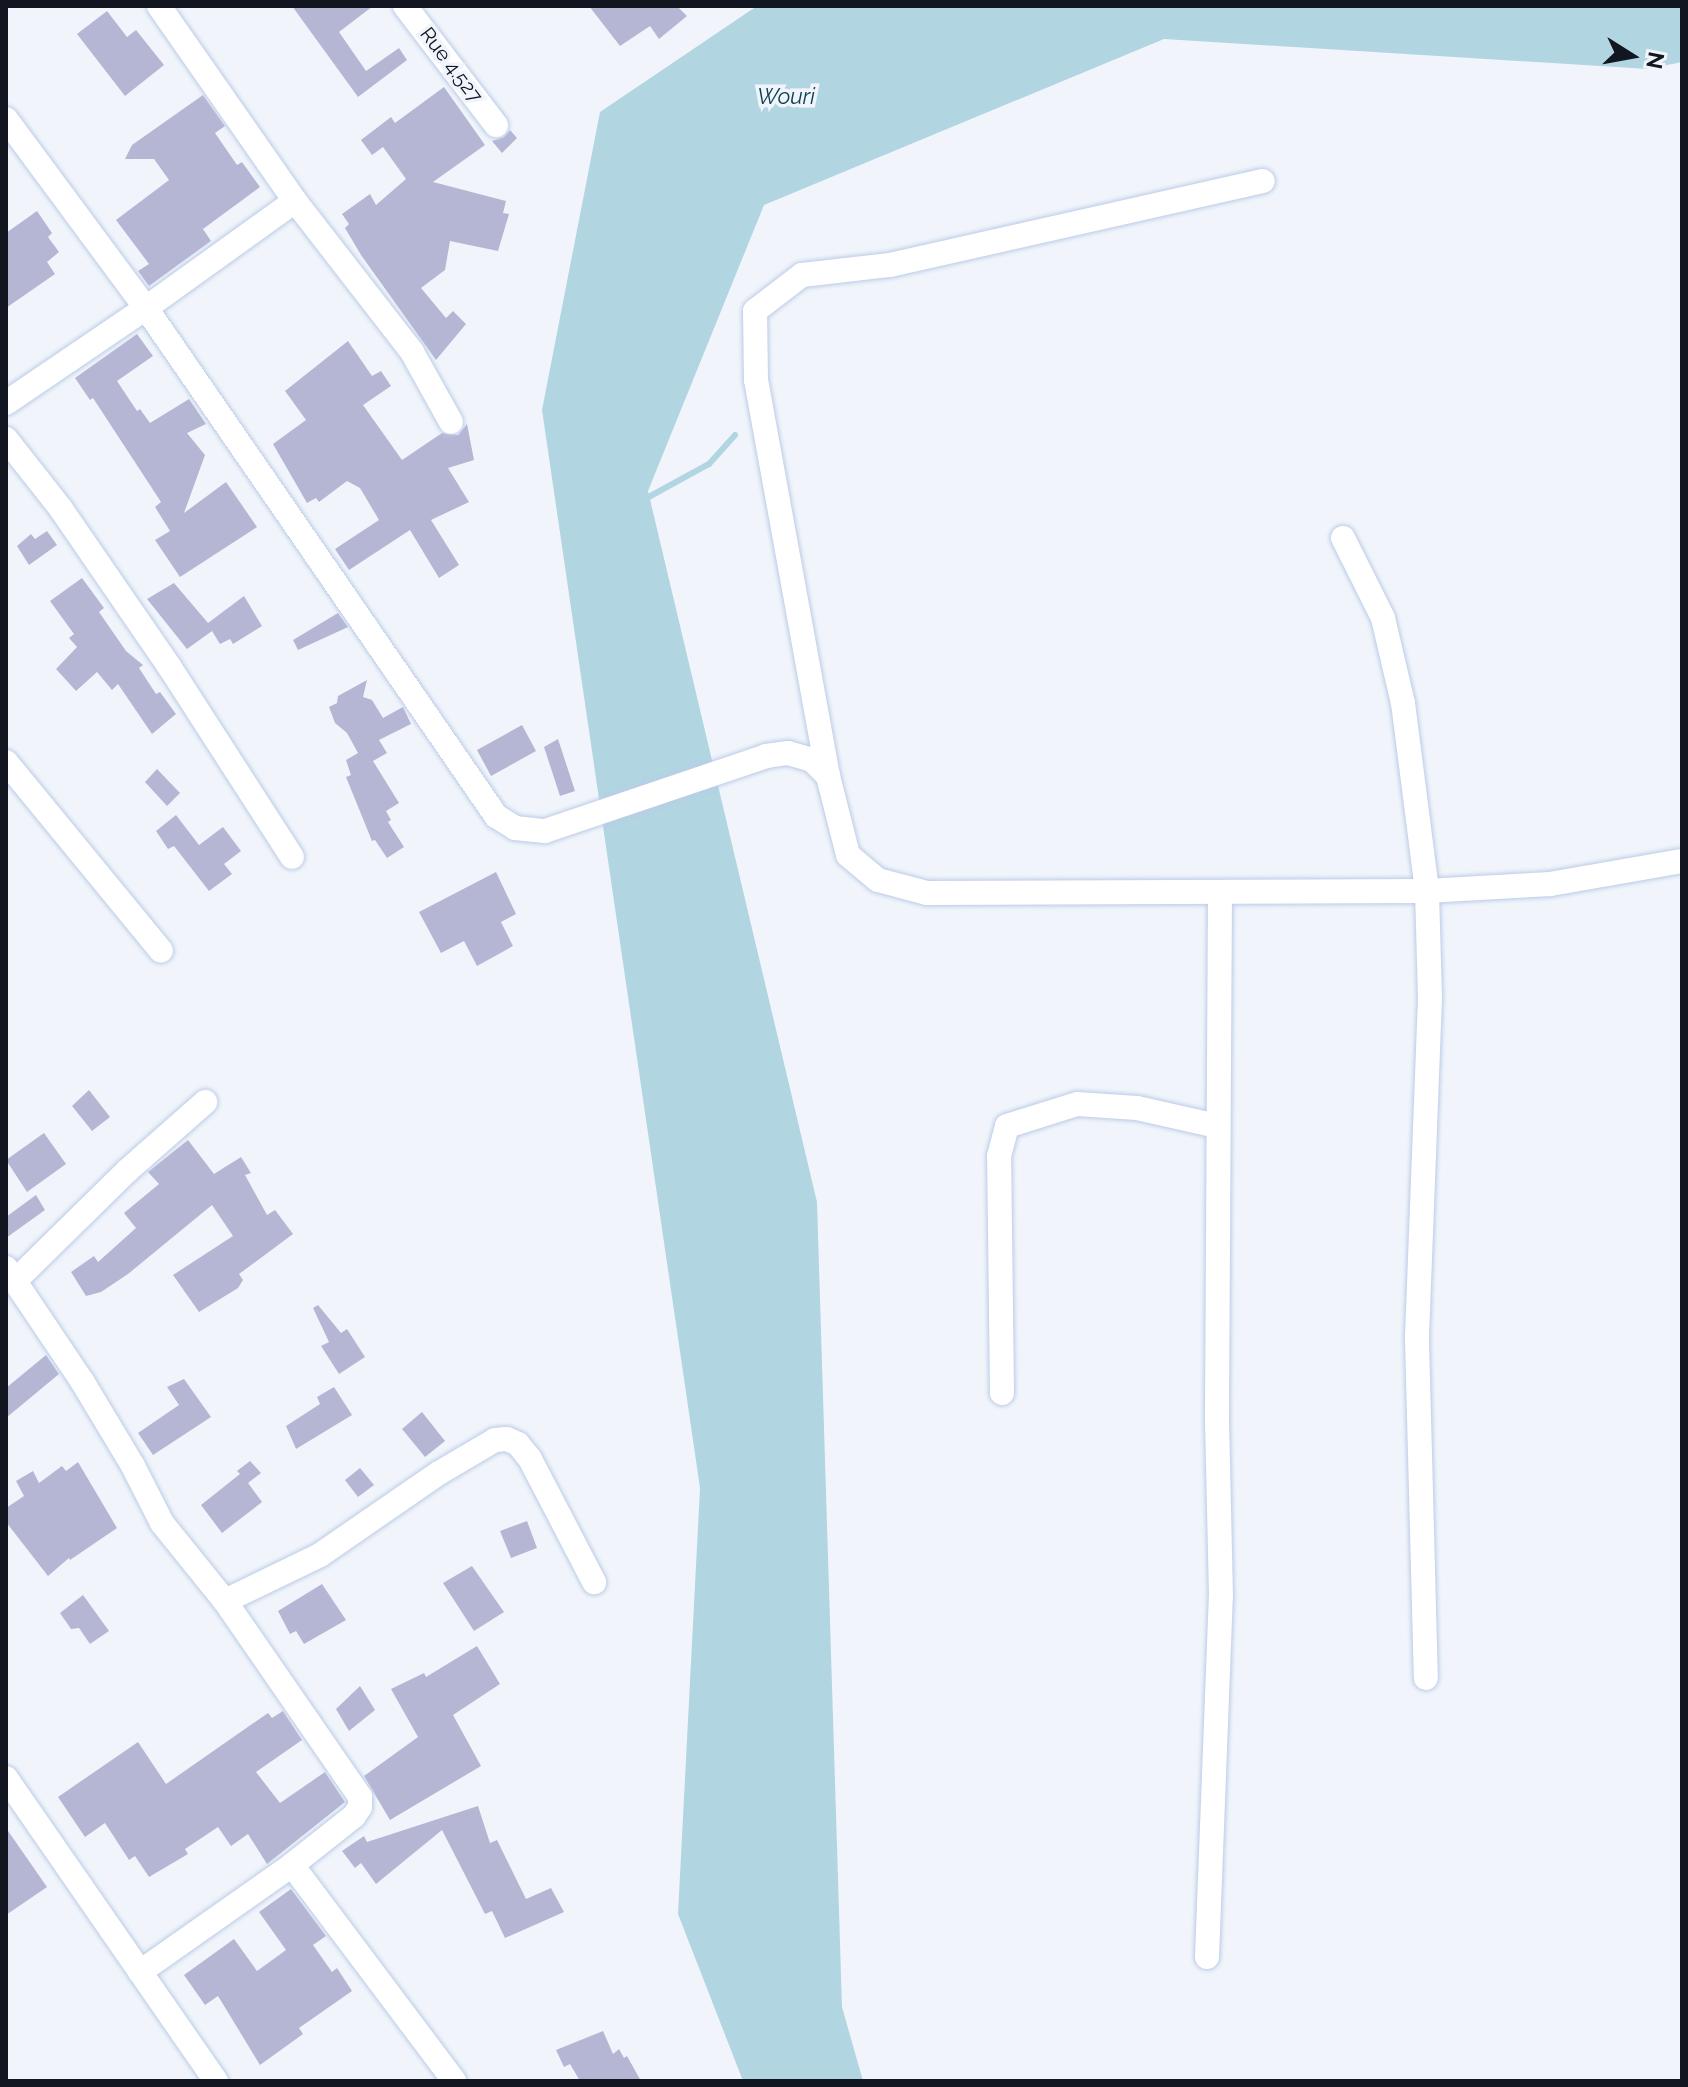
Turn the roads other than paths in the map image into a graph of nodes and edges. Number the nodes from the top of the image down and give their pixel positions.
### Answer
1 (159, 6) edge
2 (405, 6) edge
3 (6, 119) edge
4 (496, 125) dead end
5 (1263, 181) dead end
6 (295, 201) junction
7 (146, 308) junction
8 (6, 403) edge
9 (451, 422) dead end
10 (6, 439) edge
11 (1343, 538) dead end
12 (6, 762) edge
13 (828, 776) junction
14 (292, 857) dead end
15 (1682, 861) edge
16 (1427, 891) junction
17 (1220, 892) junction
18 (161, 951) dead end
19 (205, 1102) dead end
20 (1217, 1126) junction
21 (11, 1274) edge
22 (1002, 1393) dead end
23 (594, 1582) dead end
24 (225, 1601) junction
25 (1426, 1678) dead end
26 (6, 1778) edge
27 (292, 1865) junction
28 (1207, 1957) dead end
29 (140, 1972) junction
30 (216, 2081) edge
31 (454, 2081) edge

1 - 6 street
2 - 4 street, Rue 4.527
3 - 7 street
5 - 13 street
6 - 7 street
6 - 9 street
7 - 8 street
7 - 13 street
10 - 14 street
11 - 16 street
12 - 18 street
13 - 17 street
15 - 16 street
16 - 17 street
16 - 25 street
17 - 20 street
19 - 21 street
20 - 22 street
20 - 28 street
21 - 24 street
23 - 24 street
24 - 27 street
26 - 29 street
27 - 29 street
27 - 31 street
29 - 30 street

